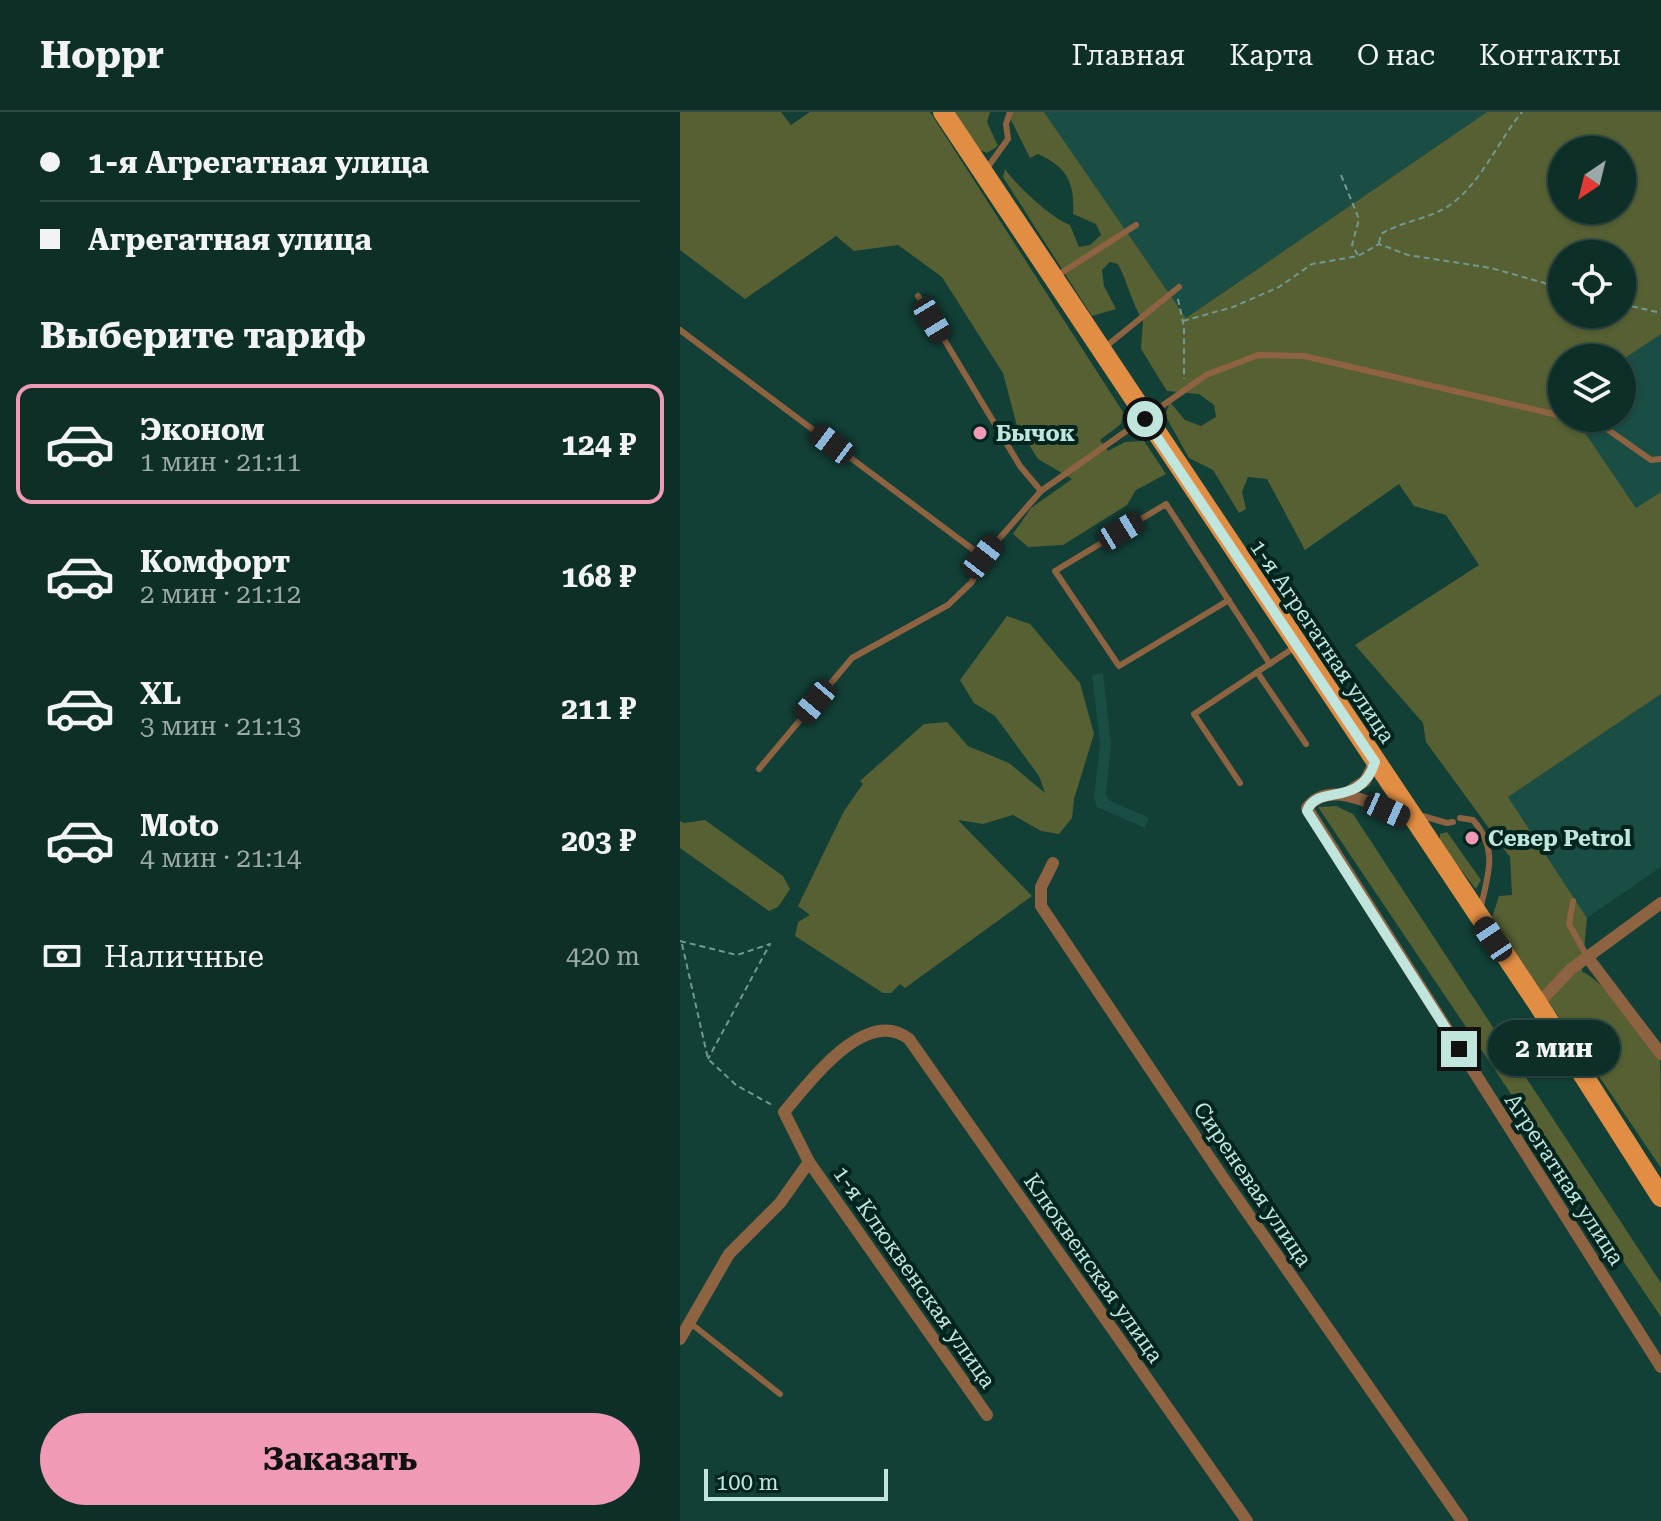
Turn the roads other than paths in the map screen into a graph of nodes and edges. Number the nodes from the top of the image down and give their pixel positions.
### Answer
1 (943, 112) edge
2 (1010, 112) edge
3 (983, 175) junction
4 (1136, 225) dead end
5 (1052, 279) junction
6 (1177, 289) road end
7 (918, 296) dead end
8 (680, 330) edge
9 (1101, 351) junction
10 (1548, 413) edge
11 (1145, 419) junction
12 (1611, 432) edge
13 (1661, 459) edge
14 (1041, 491) junction
15 (983, 557) junction
16 (1229, 600) junction
17 (1298, 645) junction
18 (1270, 664) junction
19 (1257, 672) junction
20 (1306, 744) dead end
21 (1375, 762) junction
22 (759, 769) dead end
23 (1240, 783) dead end
24 (1345, 794) junction
25 (1410, 817) junction
26 (1053, 863) dead end
27 (1573, 901) dead end
28 (1661, 903) edge
29 (1478, 917) junction
30 (1588, 958) junction
31 (1538, 1004) junction
32 (909, 1039) joint
33 (1661, 1054) edge
34 (809, 1162) junction
35 (1661, 1197) edge
36 (689, 1322) junction
37 (680, 1339) edge
38 (1661, 1367) edge
39 (780, 1394) dead end
40 (987, 1415) dead end
41 (1247, 1521) edge
42 (1462, 1521) edge

1 - 3 main road, 1-я Агрегатная улица
2 - 3 lane
3 - 5 main road, 1-я Агрегатная улица
4 - 5 lane
5 - 9 main road, 1-я Агрегатная улица
6 - 9 lane
7 - 14 lane
8 - 15 lane
9 - 11 main road, 1-я Агрегатная улица
10 - 11 lane
11 - 14 lane
11 - 17 main road, 1-я Агрегатная улица
12 - 13 lane
14 - 15 lane
15 - 22 lane
16 - 16 lane
16 - 18 lane
17 - 18 lane
17 - 21 main road, 1-я Агрегатная улица
18 - 19 lane
19 - 20 lane
19 - 23 lane
21 - 24 street
21 - 25 main road, 1-я Агрегатная улица
24 - 25 street
24 - 38 street, Агрегатная улица
25 - 29 main road, 1-я Агрегатная улица
25 - 29 lane
26 - 42 street, Сиреневая улица
27 - 30 lane
28 - 30 street
29 - 31 main road, 1-я Агрегатная улица
30 - 31 street
30 - 33 street
31 - 35 main road, 1-я Агрегатная улица
32 - 34 street, 1-я Клюквенская улица
32 - 41 street, Клюквенская улица
34 - 36 street
34 - 40 street, 1-я Клюквенская улица
36 - 37 street
36 - 39 lane

